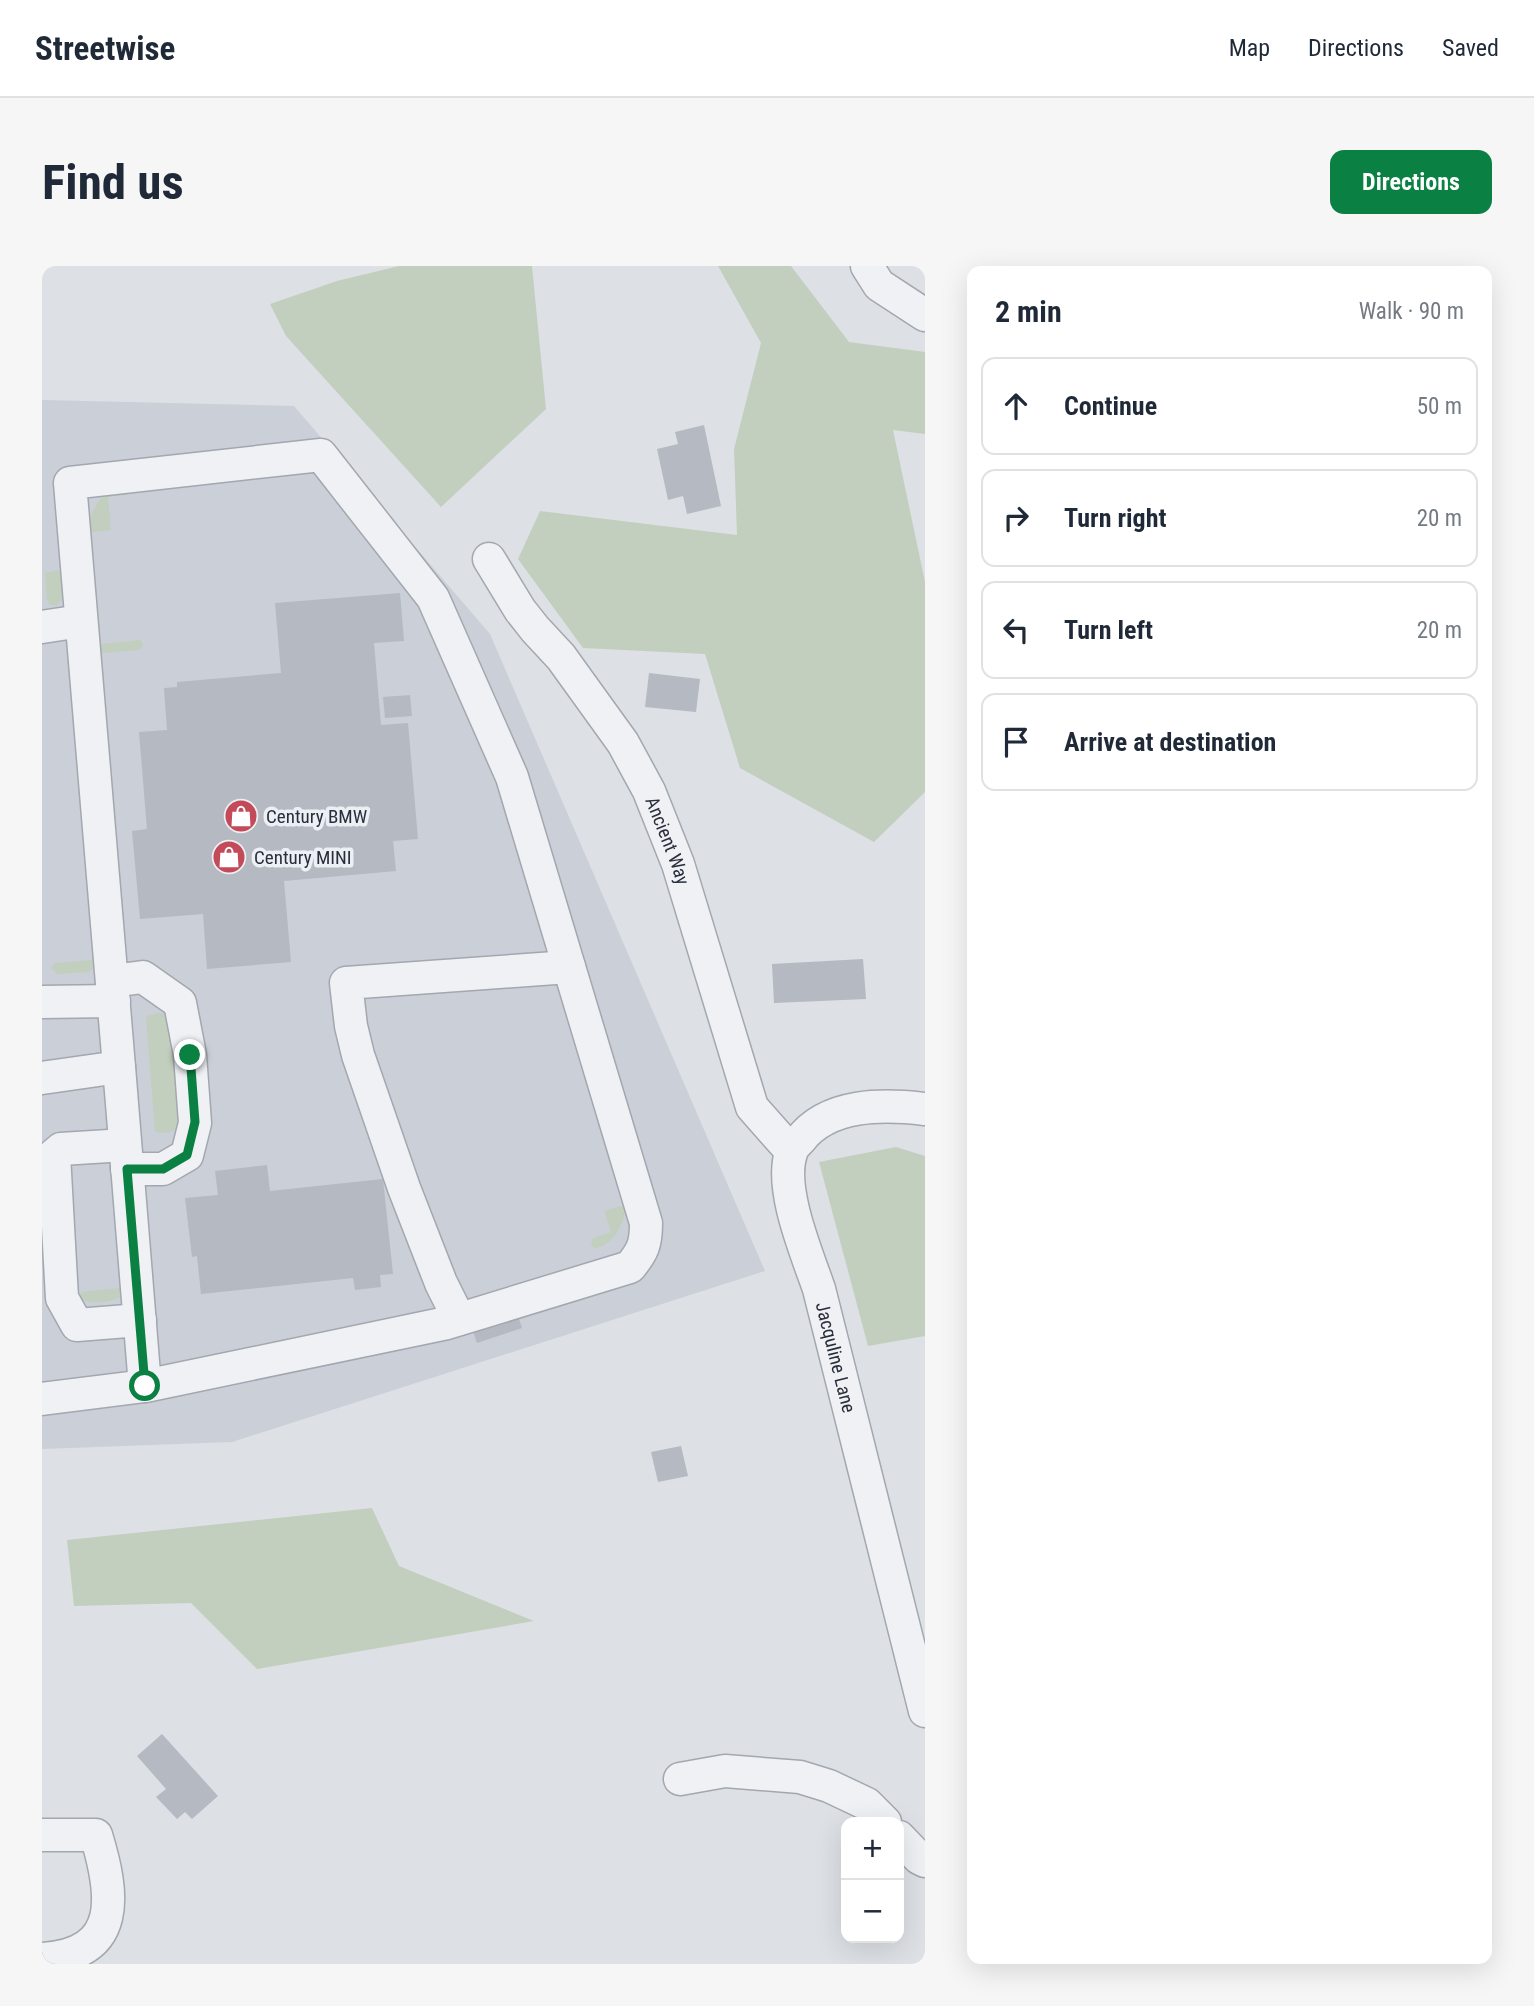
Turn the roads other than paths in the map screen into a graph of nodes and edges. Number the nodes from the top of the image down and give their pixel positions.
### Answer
1 (867, 266) edge
2 (925, 315) edge
3 (489, 559) dead end
4 (81, 621) junction
5 (42, 627) edge
6 (569, 967) junction
7 (113, 991) junction
8 (42, 1002) edge
9 (119, 1068) junction
10 (42, 1078) edge
11 (925, 1109) edge
12 (791, 1151) junction
13 (126, 1157) junction
14 (459, 1319) junction
15 (140, 1320) junction
16 (145, 1386) junction
17 (42, 1399) edge
18 (925, 1711) edge
19 (680, 1779) dead end
20 (879, 1817) edge
21 (42, 1835) edge
22 (904, 1842) edge
23 (925, 1861) edge
24 (42, 1959) edge

1 - 2 street
3 - 12 street, Ancient Way
4 - 5 street
4 - 6 street
4 - 7 street
6 - 14 street
6 - 14 street
7 - 8 street
7 - 9 street
7 - 13 street
9 - 10 street
9 - 13 street
11 - 12 street
12 - 18 street, Jacquline Lane
13 - 15 street
13 - 15 street
14 - 16 street
15 - 16 street
16 - 17 street
19 - 20 street
21 - 24 street
22 - 23 street

